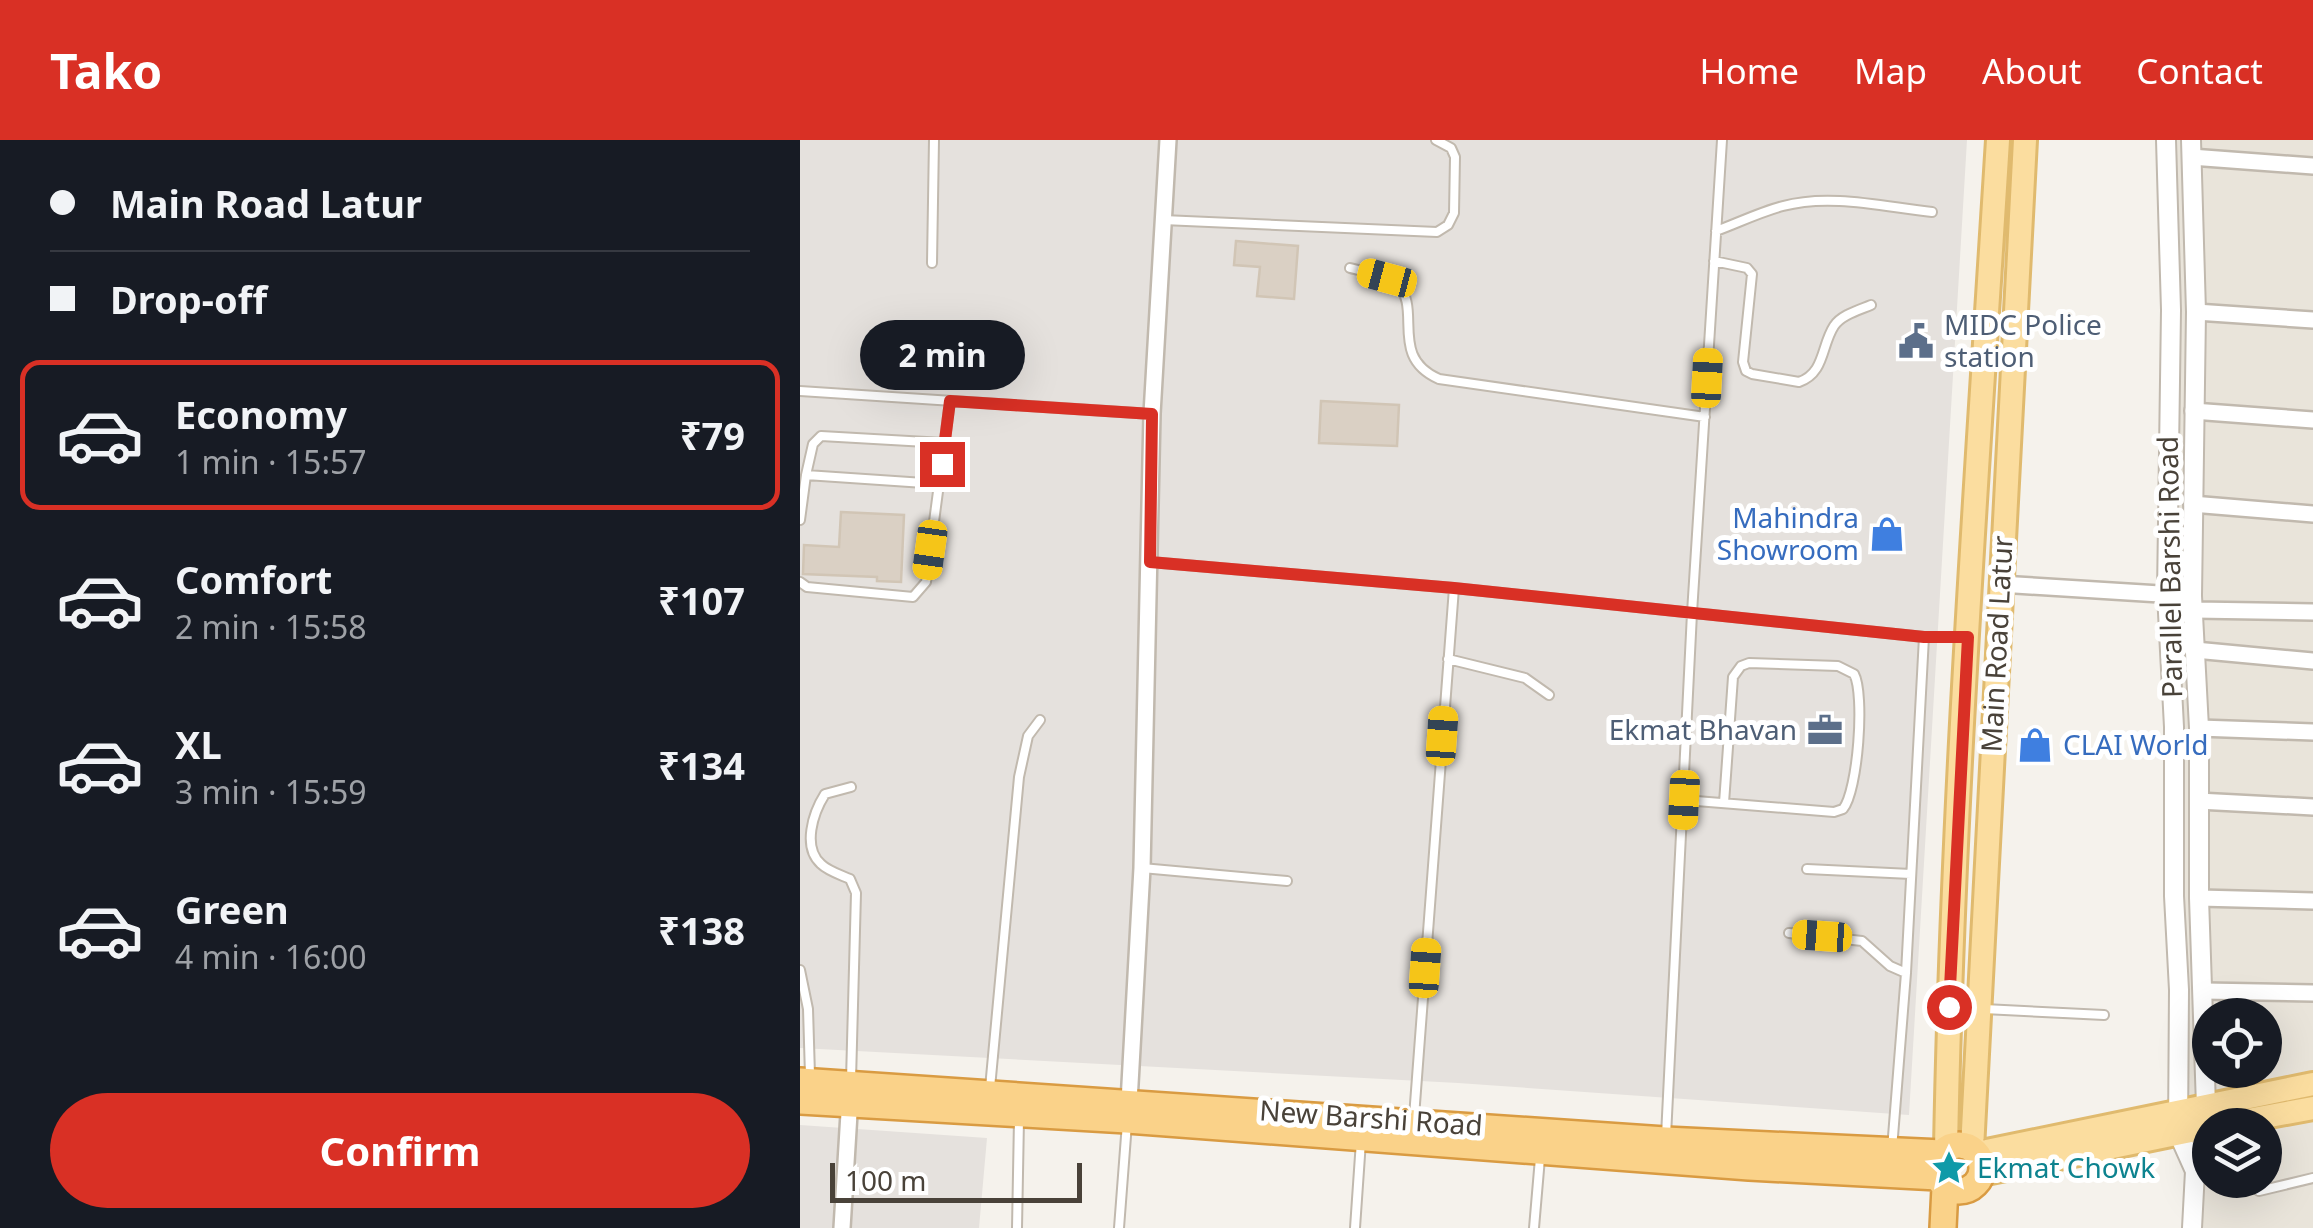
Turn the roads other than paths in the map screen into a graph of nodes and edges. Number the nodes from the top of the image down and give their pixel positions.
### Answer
1 (934, 140) edge
2 (1168, 140) edge
3 (1436, 140) edge
4 (1722, 140) edge
5 (1998, 140) edge
6 (2026, 140) edge
7 (2166, 140) edge
8 (2191, 149) edge
9 (2313, 166) edge
10 (1932, 212) dead end
11 (1163, 220) junction
12 (1716, 231) junction
13 (1714, 261) junction
14 (932, 262) dead end
15 (1350, 268) dead end
16 (1871, 305) dead end
17 (2196, 312) junction
18 (2313, 320) edge
19 (800, 391) edge
20 (950, 401) junction
21 (2193, 411) junction
22 (1152, 414) junction
23 (1704, 416) junction
24 (2313, 420) edge
25 (944, 443) junction
26 (806, 475) junction
27 (939, 484) junction
28 (2192, 504) junction
29 (2313, 514) edge
30 (800, 520) edge
31 (1150, 562) junction
32 (800, 582) edge
33 (2000, 584) junction
34 (1454, 588) junction
35 (2167, 594) junction
36 (2193, 603) junction
37 (2313, 612) edge
38 (1692, 613) junction
39 (1924, 637) junction
40 (1968, 637) junction
41 (2195, 650) junction
42 (1448, 659) junction
43 (2313, 662) edge
44 (1548, 695) dead end
45 (1040, 720) dead end
46 (2199, 728) junction
47 (2313, 732) edge
48 (851, 788) dead end
49 (1684, 800) junction
50 (2198, 801) junction
51 (1724, 804) junction
52 (2313, 807) edge
53 (1142, 868) junction
54 (1807, 870) dead end
55 (1911, 874) junction
56 (1286, 881) dead end
57 (2199, 898) junction
58 (2313, 901) edge
59 (1789, 934) dead end
60 (800, 970) edge
61 (1906, 973) junction
62 (2204, 991) junction
63 (2313, 993) edge
64 (1977, 1008) junction
65 (804, 1009) edge
66 (2104, 1015) dead end
67 (2313, 1084) edge
68 (804, 1088) edge
69 (989, 1093) junction
70 (850, 1094) junction
71 (2209, 1108) edge
72 (2248, 1108) edge
73 (2313, 1108) edge
74 (1128, 1111) junction
75 (2282, 1112) edge
76 (1019, 1114) junction
77 (1414, 1122) junction
78 (2178, 1122) junction
79 (2192, 1122) edge
80 (1362, 1137) junction
81 (1541, 1150) junction
82 (1665, 1150) junction
83 (1892, 1153) junction
84 (2192, 1162) edge
85 (1958, 1167) junction
86 (2313, 1178) edge
87 (2282, 1185) edge
88 (2194, 1198) edge
89 (842, 1228) edge
90 (1018, 1228) edge
91 (1119, 1228) edge
92 (1355, 1228) edge
93 (1534, 1228) edge
94 (1943, 1228) edge
95 (1960, 1228) edge
96 (2192, 1228) edge

1 - 14 lane
2 - 11 street
3 - 11 lane
4 - 12 lane
5 - 40 main road, Main Road Latur
6 - 33 main road, Main Road Latur
7 - 35 street, Parallel Barshi Road
8 - 9 street
8 - 17 street
10 - 12 lane
11 - 22 street
12 - 13 lane
13 - 16 lane
13 - 23 lane
15 - 23 lane
17 - 18 street
17 - 21 street
19 - 20 lane
20 - 22 lane
20 - 25 lane
21 - 24 street
21 - 28 street
22 - 31 street
23 - 38 lane
25 - 26 lane
25 - 27 lane
26 - 27 lane
26 - 30 lane
27 - 32 lane
28 - 29 street
28 - 36 street
31 - 34 lane
31 - 53 street
33 - 35 street
33 - 64 main road, Main Road Latur
34 - 38 lane
34 - 42 lane
35 - 36 street
35 - 78 street, Parallel Barshi Road
36 - 37 street
36 - 41 street
38 - 39 lane
38 - 49 lane
39 - 40 lane
39 - 55 lane
40 - 85 main road, Main Road Latur
41 - 43 street
41 - 46 street
42 - 44 lane
42 - 77 lane
45 - 69 lane
46 - 47 street
46 - 50 street
48 - 70 lane
49 - 51 lane
49 - 82 lane
50 - 52 street
50 - 57 street
51 - 51 lane
53 - 56 lane
53 - 74 street
54 - 55 lane
55 - 61 lane
57 - 58 street
57 - 62 street
59 - 61 lane
60 - 65 lane
61 - 83 lane
62 - 63 street
62 - 71 street
64 - 66 lane
64 - 85 main road, Main Road Latur
65 - 68 lane
67 - 72 main road, New Barshi Road
68 - 70 highway, New Barshi Road
69 - 70 highway, New Barshi Road
69 - 74 highway, New Barshi Road
70 - 76 highway, New Barshi Road
70 - 89 street
73 - 75 main road, New Barshi Road
74 - 76 highway, New Barshi Road
74 - 77 highway, New Barshi Road
74 - 80 highway, New Barshi Road
74 - 91 lane
76 - 90 lane
77 - 82 highway, New Barshi Road
78 - 79 main road, New Barshi Road
78 - 84 street, Parallel Barshi Road
78 - 85 main road, New Barshi Road
80 - 81 highway, New Barshi Road
80 - 92 lane
81 - 82 highway, New Barshi Road
81 - 93 lane
82 - 83 highway, New Barshi Road
82 - 85 highway, New Barshi Road
83 - 85 highway, New Barshi Road
85 - 94 highway
85 - 95 highway
86 - 87 lane
88 - 96 street

